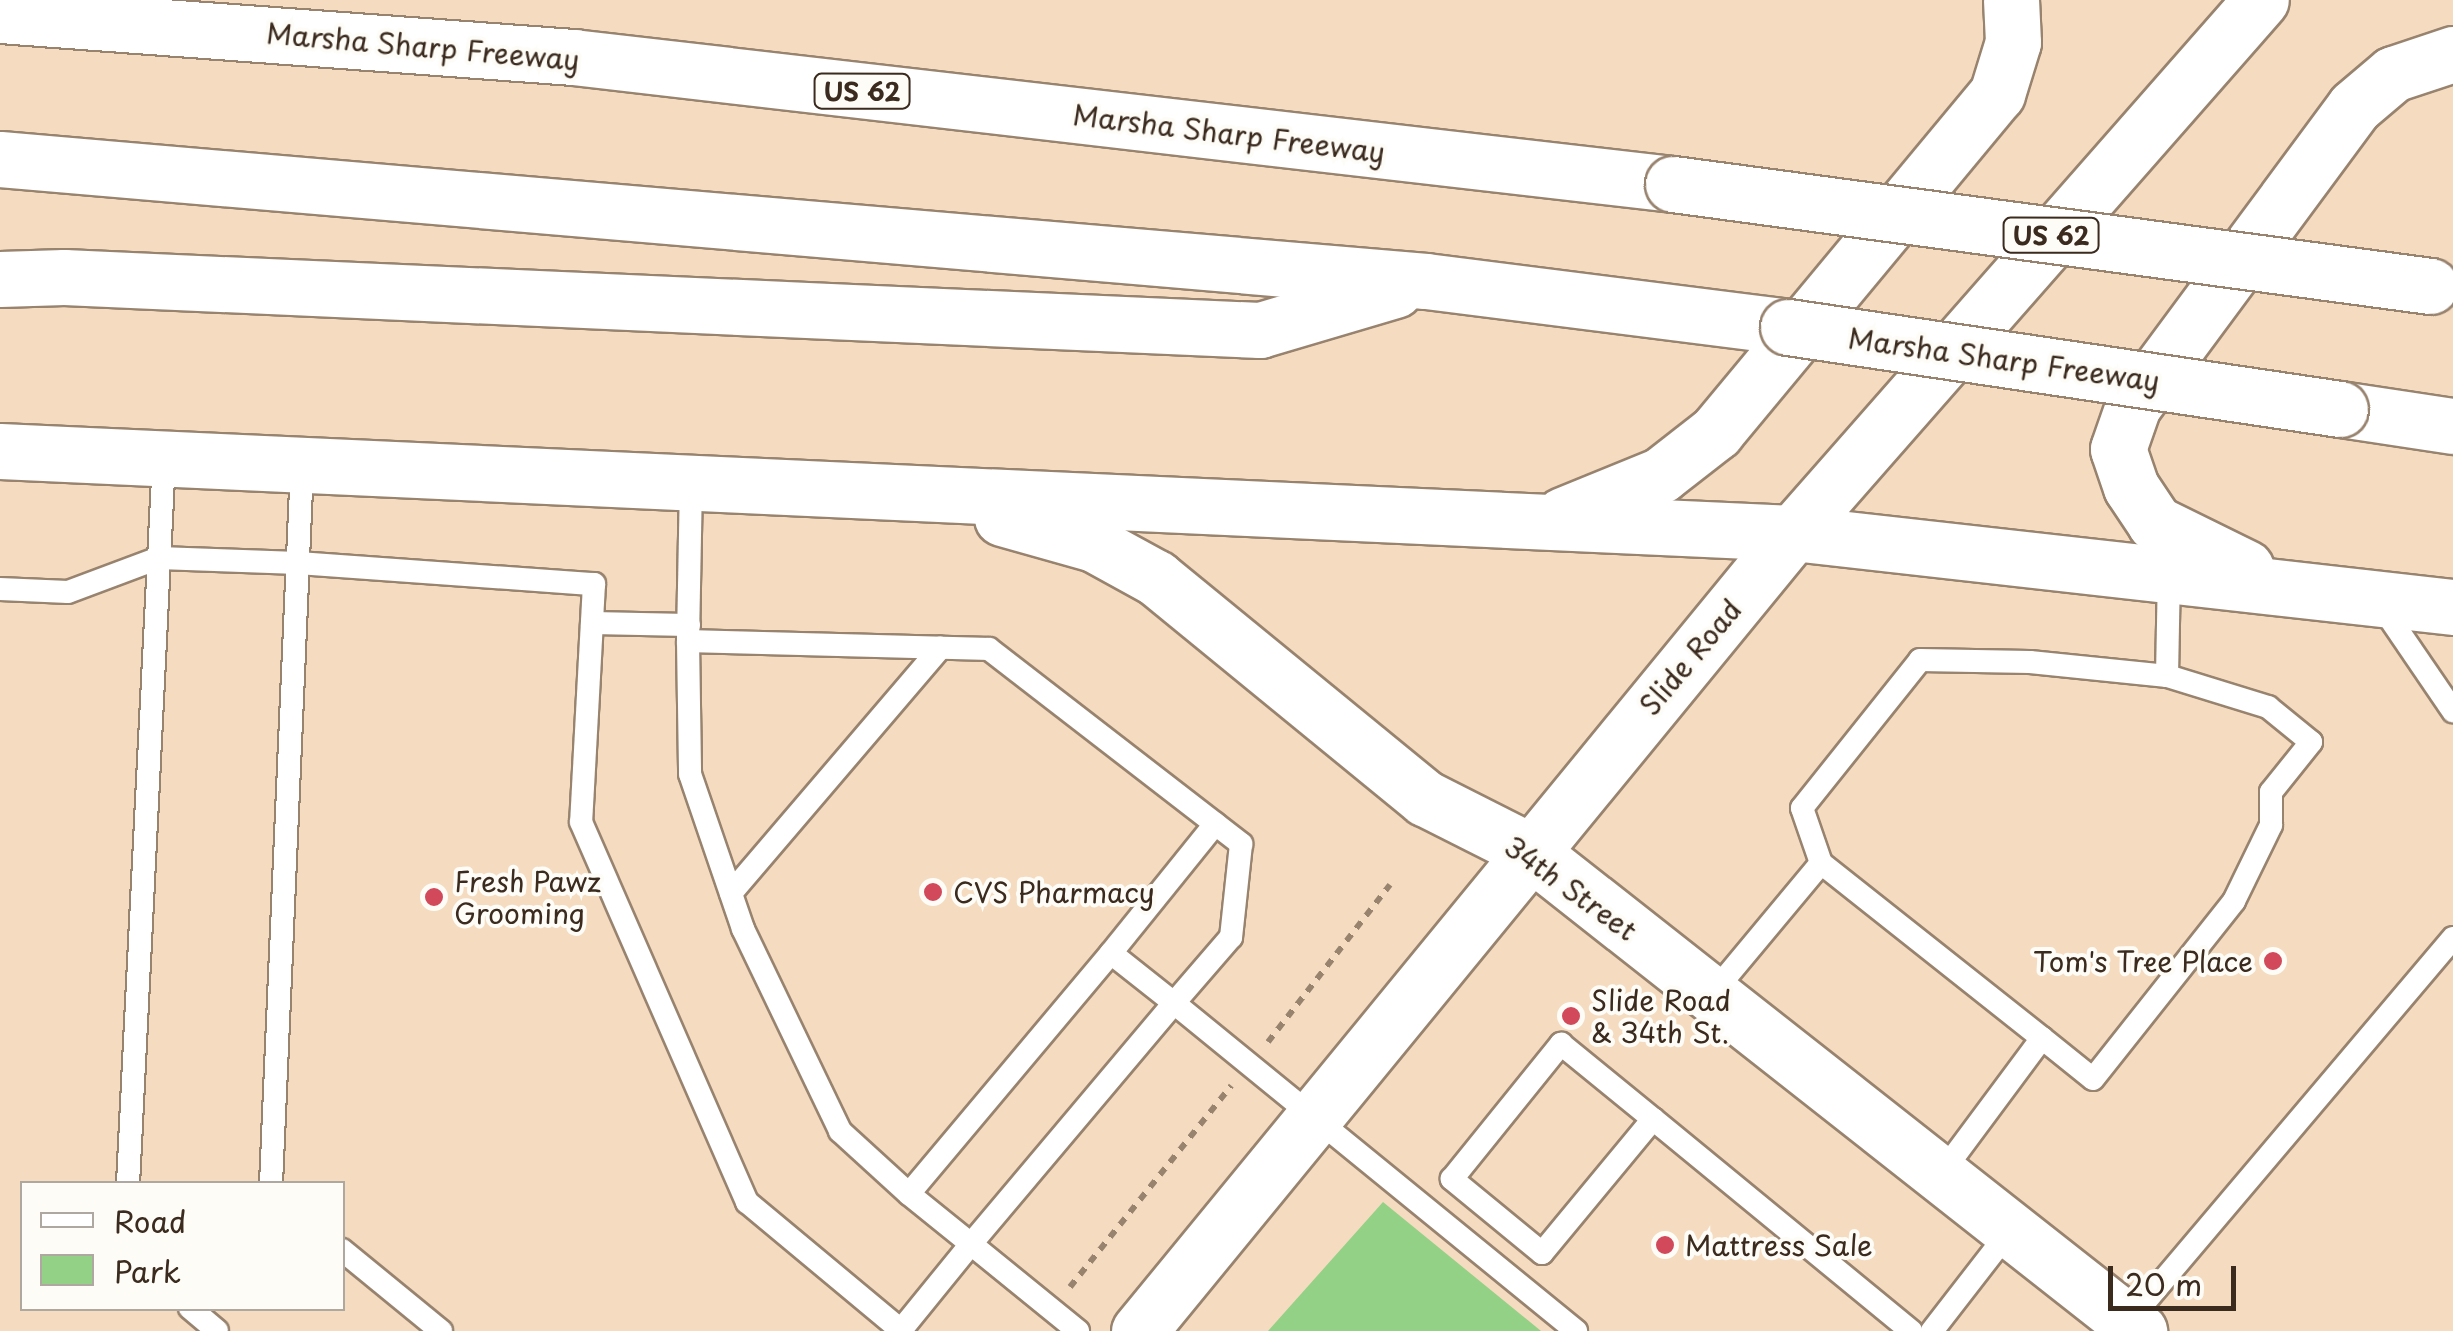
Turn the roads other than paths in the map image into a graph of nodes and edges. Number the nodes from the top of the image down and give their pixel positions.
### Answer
1 (2011, 0) edge
2 (2261, 0) edge
3 (25, 16) edge
4 (2453, 54) edge
5 (0, 159) edge
6 (0, 280) edge
7 (1426, 281) junction
8 (2441, 288) edge
9 (2453, 426) edge
10 (12, 445) edge
11 (164, 458) junction
12 (302, 464) junction
13 (691, 482) junction
14 (911, 492) junction
15 (1546, 522) junction
16 (1792, 533) junction
17 (159, 558) junction
18 (298, 563) junction
19 (2169, 572) junction
20 (2281, 585) junction
21 (0, 589) edge
22 (2375, 597) junction
23 (2453, 607) edge
24 (592, 623) junction
25 (688, 632) junction
26 (941, 648) junction
27 (2167, 676) junction
28 (2453, 711) edge
29 (1215, 824) junction
30 (1528, 850) junction
31 (1821, 862) junction
32 (730, 894) junction
33 (2453, 938) edge
34 (1111, 953) junction
35 (1712, 994) junction
36 (1174, 1003) junction
37 (2042, 1038) junction
38 (1312, 1118) junction
39 (1653, 1119) junction
40 (1941, 1174) junction
41 (128, 1181) edge
42 (270, 1181) edge
43 (908, 1194) junction
44 (2011, 1229) junction
45 (971, 1244) junction
46 (345, 1252) edge
47 (194, 1311) edge
48 (2134, 1327) edge
49 (217, 1331) edge
50 (440, 1331) edge
51 (901, 1331) edge
52 (1078, 1331) edge
53 (1139, 1331) edge
54 (1576, 1331) edge
55 (1912, 1331) edge
56 (1932, 1331) edge

1 - 15 main road
2 - 16 main road, Slide Road
3 - 8 main road, Marsha Sharp Freeway / US 62, bridge
4 - 20 main road
5 - 7 main road, Marsha Sharp Freeway
6 - 7 main road
7 - 9 main road, Marsha Sharp Freeway, bridge
10 - 11 main road
11 - 12 main road
11 - 17 lane
12 - 13 main road
12 - 18 lane
13 - 14 main road
13 - 25 lane
14 - 15 main road
14 - 30 main road, 34th Street
15 - 16 main road
16 - 19 main road
16 - 30 main road, Slide Road
17 - 18 lane
17 - 21 lane
17 - 41 lane
18 - 24 lane
18 - 42 lane
19 - 20 main road
19 - 27 lane
20 - 22 main road
22 - 23 main road
22 - 28 lane
24 - 25 lane
24 - 51 lane
25 - 26 lane
25 - 32 lane
26 - 29 lane
26 - 32 lane
27 - 31 lane
27 - 37 lane
29 - 34 lane
29 - 36 lane
30 - 35 main road, 34th Street
30 - 38 main road, Slide Road
31 - 35 lane
31 - 37 lane
32 - 43 lane
33 - 48 lane
34 - 36 lane
34 - 43 lane
35 - 40 main road, 34th Street
36 - 38 lane
36 - 45 lane
37 - 40 lane
38 - 53 main road, Slide Road
38 - 54 lane
39 - 39 lane
39 - 55 lane
40 - 44 main road, 34th Street
43 - 45 lane
44 - 48 main road, 34th Street
44 - 56 lane
45 - 51 lane
45 - 52 lane
46 - 50 lane
47 - 49 lane

